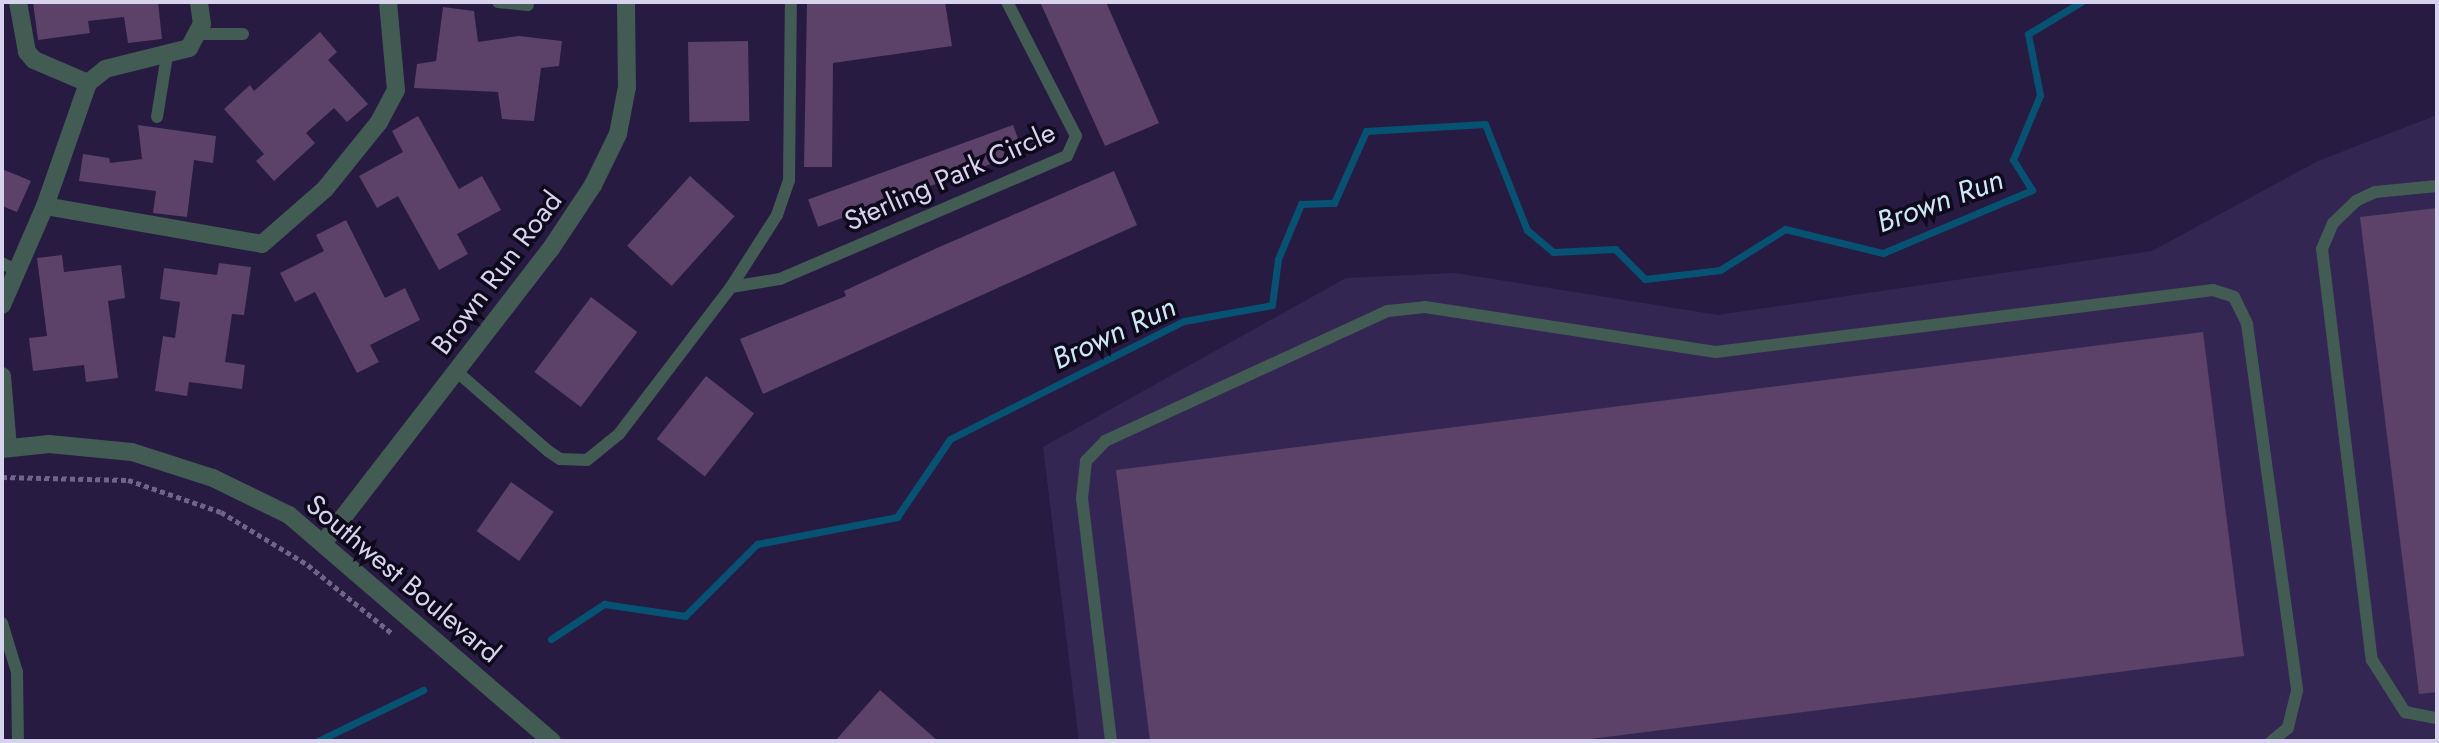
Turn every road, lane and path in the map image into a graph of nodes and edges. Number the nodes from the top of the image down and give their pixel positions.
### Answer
1 (18, 2) edge
2 (199, 2) edge
3 (388, 2) edge
4 (498, 2) edge
5 (626, 2) edge
6 (791, 2) edge
7 (1007, 2) edge
8 (528, 5) dead end
9 (200, 34) junction
10 (243, 34) dead end
11 (167, 55) junction
12 (88, 83) junction
13 (157, 117) dead end
14 (2437, 186) edge
15 (45, 206) junction
16 (9, 267) edge
17 (731, 286) junction
18 (2, 305) edge
19 (456, 371) junction
20 (2, 376) edge
21 (5, 448) edge
22 (2, 477) edge
23 (324, 542) junction
24 (2, 623) edge
25 (399, 636) dead end
26 (2437, 718) edge
27 (18, 741) edge
28 (552, 741) edge
29 (1111, 741) edge
30 (2272, 741) edge

1 - 12 street
2 - 9 street
3 - 15 street
4 - 8 lane
5 - 19 street, Brown Run Road
6 - 17 lane
7 - 17 lane, Sterling Park Circle
9 - 10 lane
9 - 11 street
11 - 12 street
11 - 13 lane
12 - 15 street
14 - 26 lane
15 - 16 street
16 - 18 street
17 - 19 lane
19 - 23 street, Brown Run Road
20 - 21 street
21 - 23 street, Southwest Boulevard
22 - 25 path
23 - 28 street, Southwest Boulevard
24 - 27 lane
29 - 30 lane

